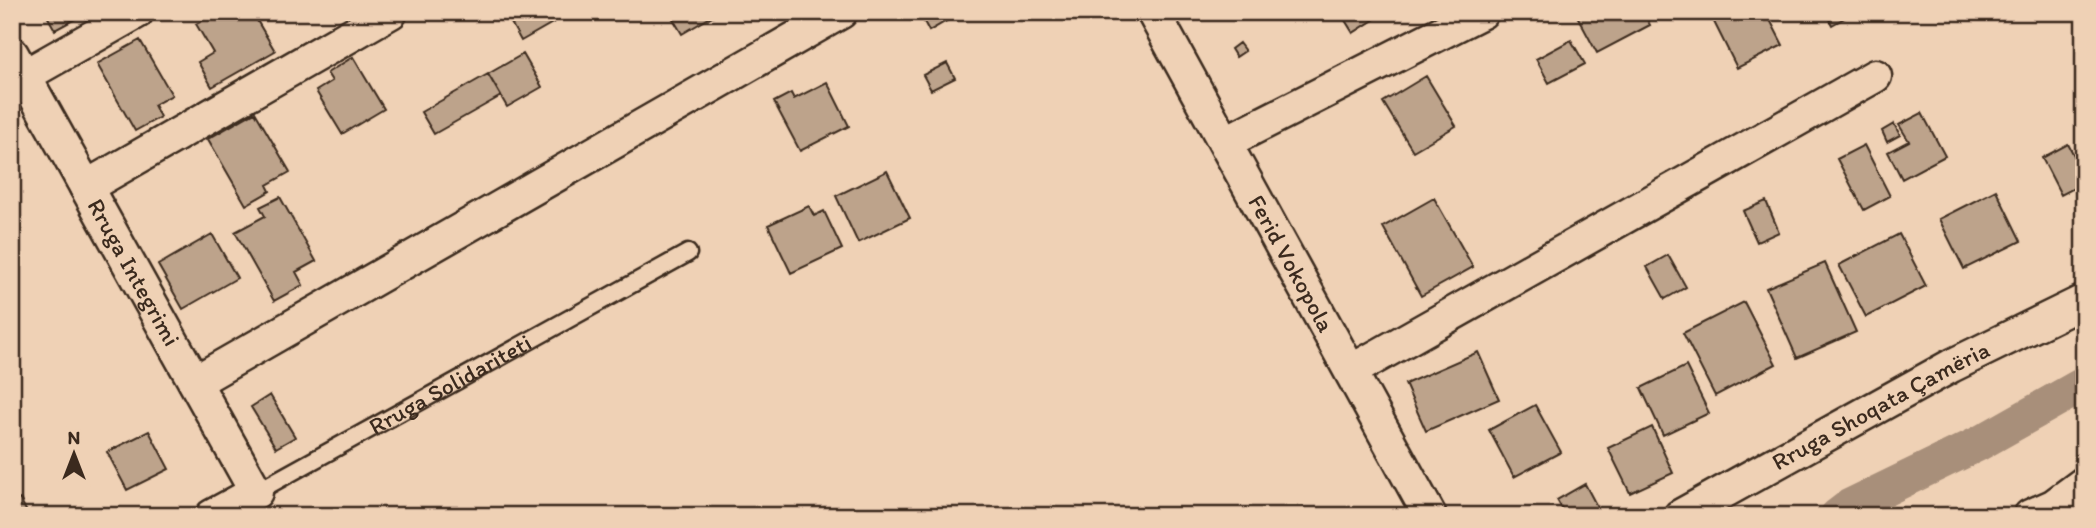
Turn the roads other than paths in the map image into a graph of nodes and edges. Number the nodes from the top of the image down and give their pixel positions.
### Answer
1 (137, 12) edge
2 (391, 12) edge
3 (841, 12) edge
4 (1153, 12) edge
5 (1482, 12) edge
6 (1875, 76) dead end
7 (20, 80) edge
8 (1226, 142) junction
9 (86, 187) junction
10 (688, 253) dead end
11 (2084, 301) edge
12 (1351, 371) junction
13 (195, 383) junction
14 (2084, 484) edge
15 (256, 492) junction
16 (212, 516) edge
17 (1430, 516) edge
18 (1680, 516) edge
19 (2029, 516) edge

1 - 7 street
2 - 9 street
3 - 13 street
4 - 8 street, Ferid Vokopola
5 - 8 street
6 - 12 street
7 - 9 street, Rruga Integrimi
8 - 12 street, Ferid Vokopola
9 - 13 street, Rruga Integrimi
10 - 15 lane, Rruga Solidariteti
11 - 18 street, Rruga Shoqata Çamëria
12 - 17 street, Ferid Vokopola
13 - 15 street, Rruga Integrimi
14 - 19 street
15 - 16 street, Rruga Solidariteti

